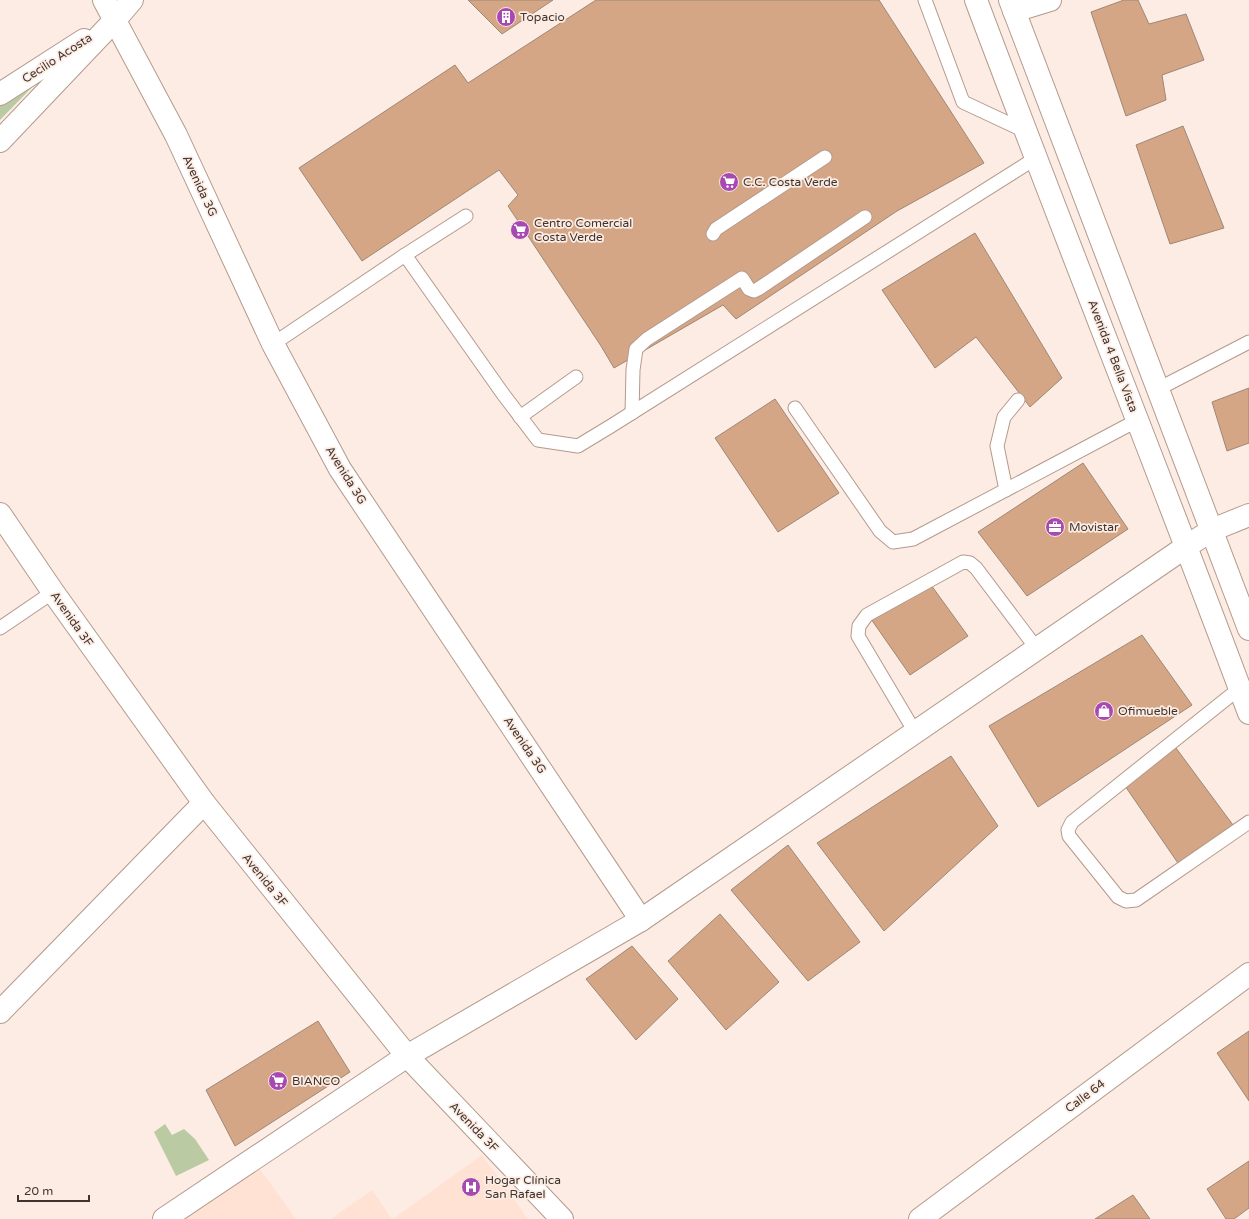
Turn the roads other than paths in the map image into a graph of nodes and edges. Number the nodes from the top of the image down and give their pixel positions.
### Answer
1 (104, 0) edge
2 (132, 0) edge
3 (143, 0) edge
4 (925, 0) edge
5 (976, 0) edge
6 (1050, 0) edge
7 (1012, 5) edge
8 (114, 21) junction
9 (0, 94) edge
10 (1025, 131) junction
11 (0, 141) edge
12 (825, 157) dead end
13 (1036, 158) junction
14 (466, 216) dead end
15 (865, 217) dead end
16 (713, 234) dead end
17 (405, 255) junction
18 (1249, 342) edge
19 (273, 344) junction
20 (576, 377) dead end
21 (1158, 390) junction
22 (1018, 400) dead end
23 (795, 408) dead end
24 (632, 413) junction
25 (520, 417) junction
26 (1138, 420) junction
27 (1006, 490) junction
28 (0, 514) edge
29 (1249, 516) edge
30 (1212, 530) junction
31 (1186, 546) junction
32 (53, 592) junction
33 (1243, 596) edge
34 (0, 628) edge
35 (1249, 628) edge
36 (1037, 649) junction
37 (1240, 688) junction
38 (1249, 713) edge
39 (915, 732) junction
40 (204, 803) junction
41 (1249, 822) edge
42 (641, 920) junction
43 (1249, 974) edge
44 (0, 1012) edge
45 (407, 1056) junction
46 (164, 1219) edge
47 (562, 1219) edge
48 (920, 1219) edge

1 - 8 street, Avenida 3G
2 - 8 street, Cecilio Acosta
3 - 8 street, Cecilio Acosta
4 - 10 lane
5 - 10 street, Avenida 4 Bella Vista
6 - 7 street
7 - 21 street
8 - 9 street, Cecilio Acosta
8 - 11 street
8 - 19 street, Avenida 3G
10 - 13 street, Avenida 4 Bella Vista
12 - 16 lane
13 - 24 lane
13 - 26 street, Avenida 4 Bella Vista
14 - 17 lane
15 - 24 lane
17 - 19 lane
17 - 25 lane
18 - 21 lane
19 - 42 street, Avenida 3G
20 - 25 lane
21 - 30 street
22 - 27 lane
23 - 27 lane
24 - 25 lane
26 - 27 lane
26 - 31 street, Avenida 4 Bella Vista
28 - 32 street, Avenida 3F
29 - 30 street
30 - 31 street
30 - 33 street
31 - 36 street
31 - 37 street, Avenida 4 Bella Vista
32 - 34 lane
32 - 40 street, Avenida 3F
33 - 35 street
36 - 39 street
36 - 39 lane
37 - 38 street, Avenida 4 Bella Vista
37 - 41 lane
39 - 42 street
40 - 44 street
40 - 45 street, Avenida 3F
42 - 45 street
43 - 48 street, Calle 64
45 - 46 street
45 - 47 street, Avenida 3F

